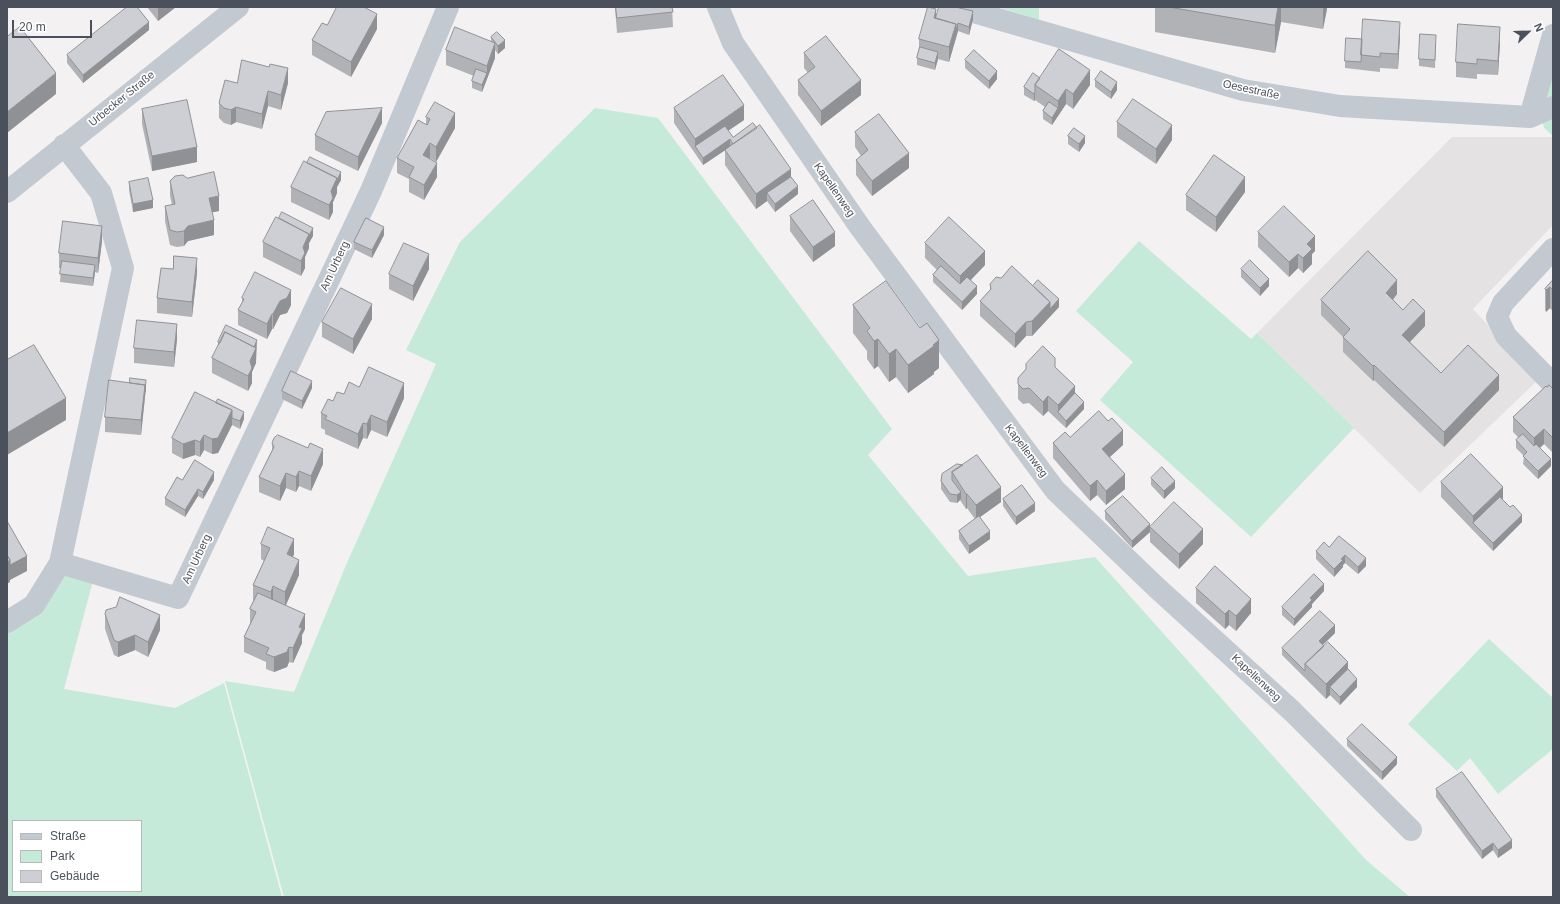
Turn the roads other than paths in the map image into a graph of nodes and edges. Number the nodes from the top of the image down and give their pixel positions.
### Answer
1 (238, 7) edge
2 (448, 7) edge
3 (718, 7) edge
4 (956, 7) edge
5 (1553, 35) edge
6 (1553, 107) edge
7 (1530, 117) junction
8 (64, 145) junction
9 (7, 192) edge
10 (1553, 249) edge
11 (1553, 384) edge
12 (60, 563) junction
13 (7, 622) edge
14 (1411, 830) dead end

1 - 8 street, Urbecker Straße
2 - 12 street, Am Urberg
3 - 14 street, Kapellenweg
4 - 7 street, Oesestraße
5 - 7 street
6 - 7 street, Oesestraße
8 - 9 street, Urbecker Straße
8 - 12 street
10 - 11 street
12 - 13 street

